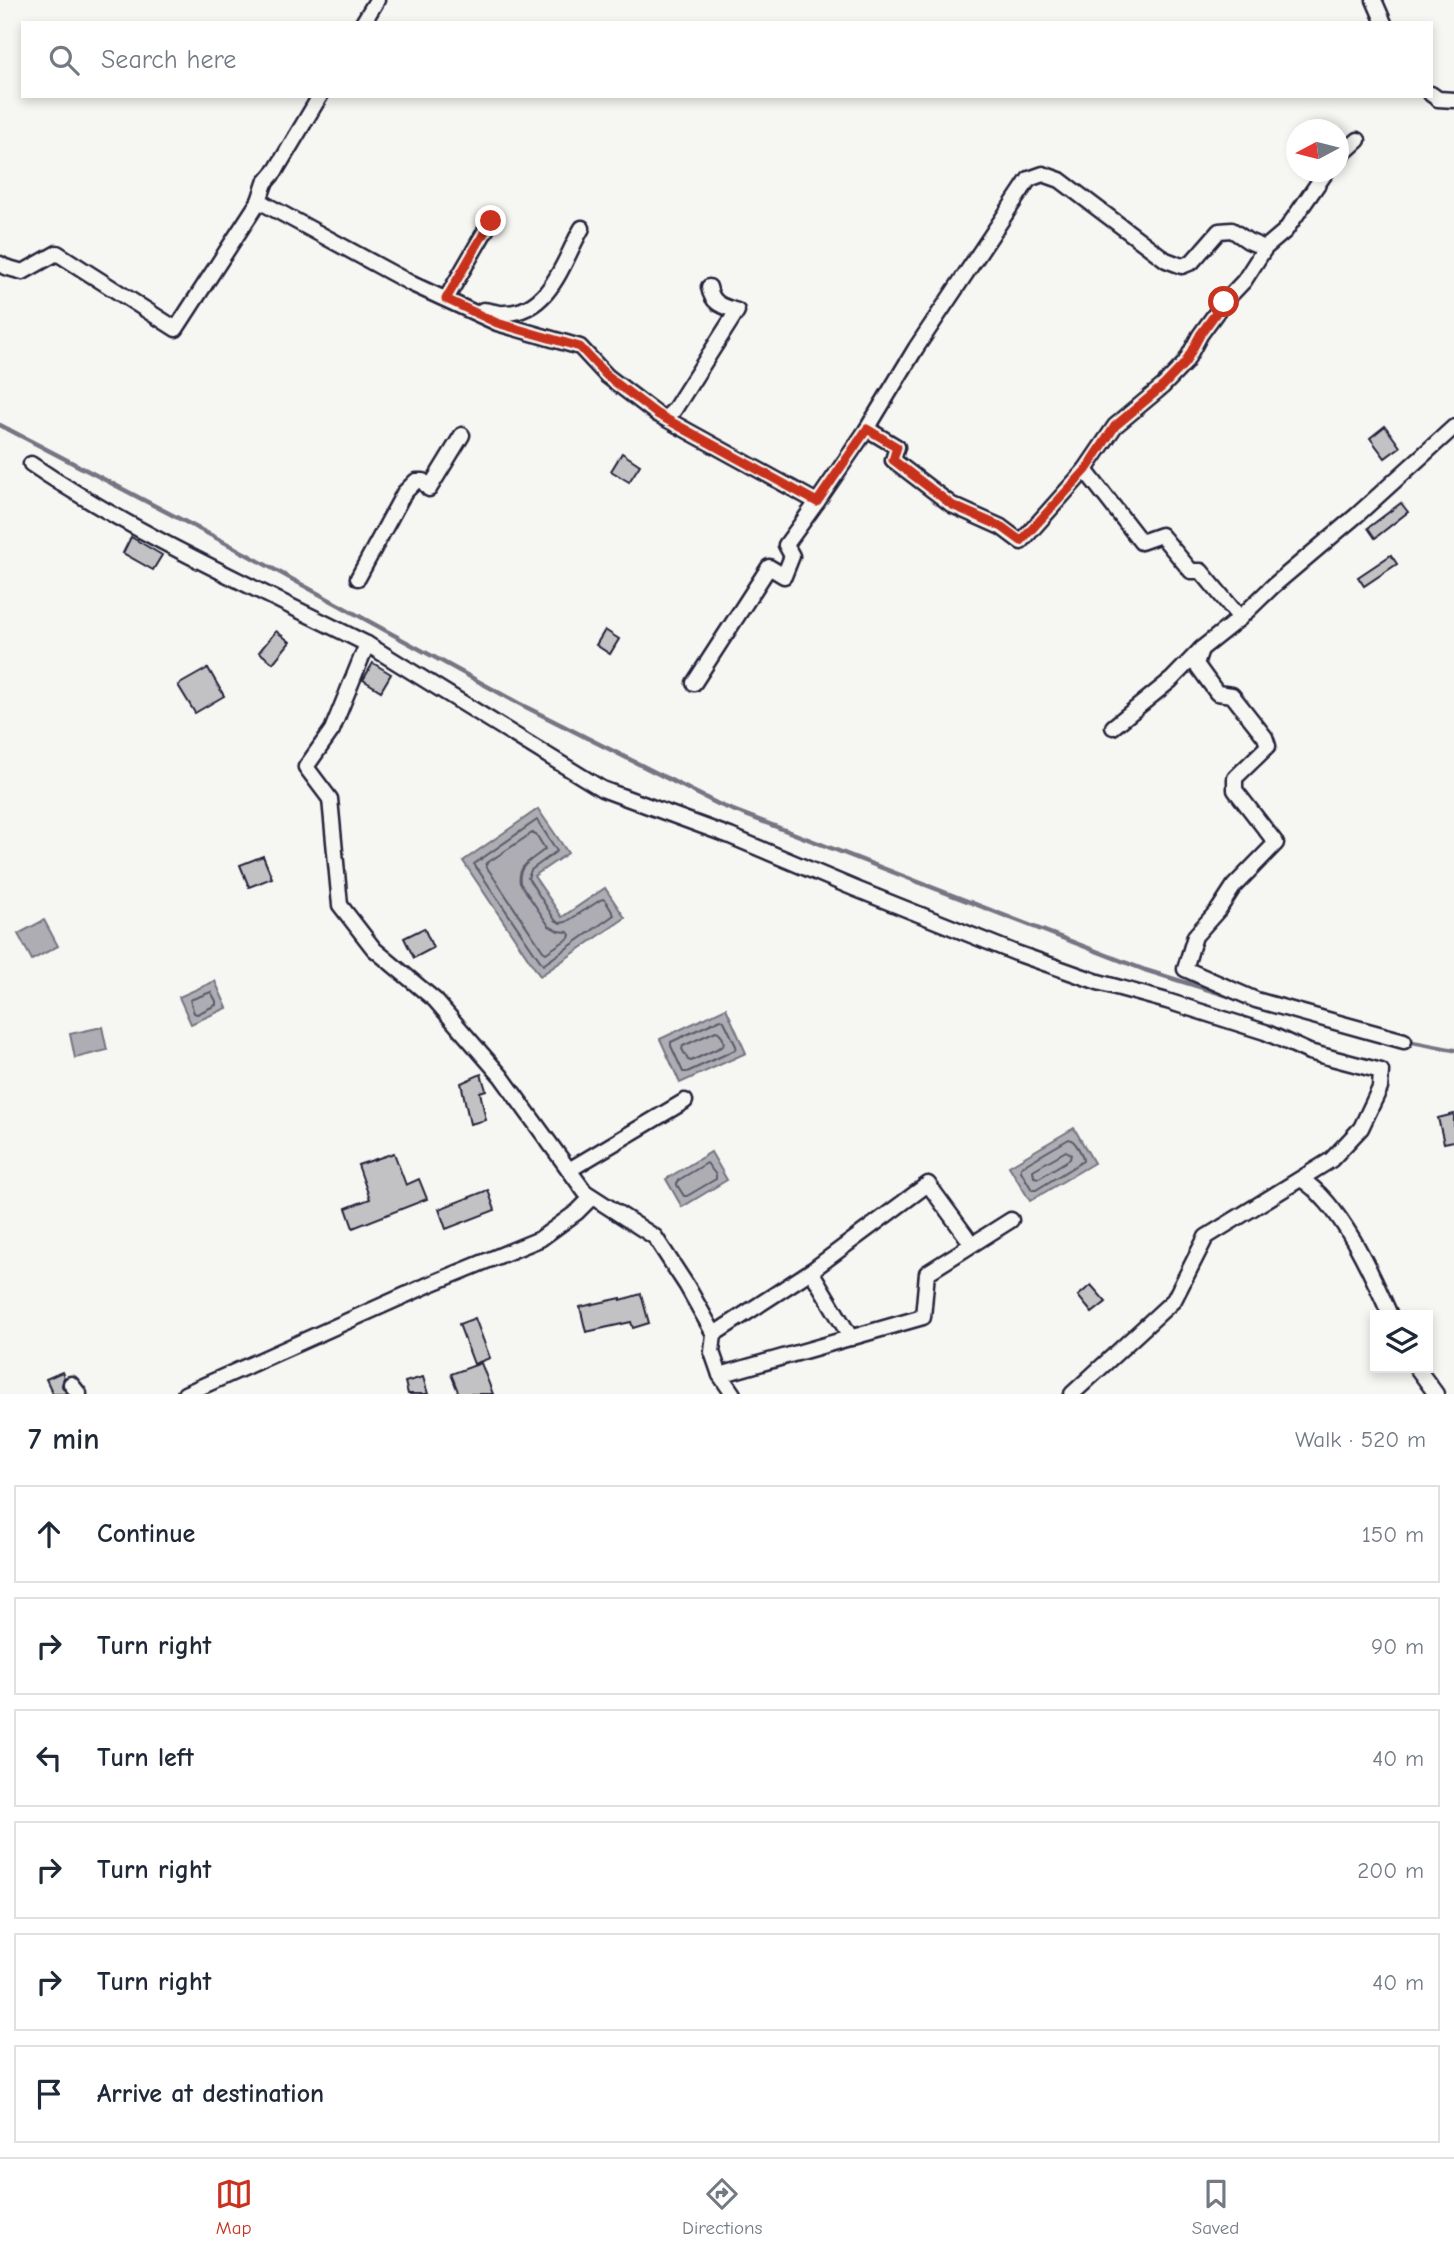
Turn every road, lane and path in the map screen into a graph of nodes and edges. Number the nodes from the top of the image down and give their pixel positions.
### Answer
1 (377, 0) edge
2 (1374, 0) edge
3 (364, 21) edge
4 (1383, 21) edge
5 (1433, 95) edge
6 (319, 98) edge
7 (1454, 100) edge
8 (1357, 140) dead end
9 (1349, 148) edge
10 (1319, 182) edge
11 (259, 201) junction
12 (491, 221) dead end
13 (582, 228) dead end
14 (1265, 248) junction
15 (0, 264) edge
16 (709, 287) dead end
17 (446, 299) junction
18 (476, 313) junction
19 (666, 418) junction
20 (1454, 427) edge
21 (867, 429) junction
22 (462, 435) dead end
23 (31, 464) dead end
24 (1086, 470) junction
25 (817, 502) junction
26 (358, 578) dead end
27 (1240, 618) junction
28 (367, 644) junction
29 (1201, 649) junction
30 (694, 683) dead end
31 (1113, 727) dead end
32 (1404, 1041) dead end
33 (685, 1101) dead end
34 (569, 1170) junction
35 (1301, 1179) junction
36 (592, 1197) junction
37 (1011, 1220) dead end
38 (972, 1244) junction
39 (811, 1271) junction
40 (1388, 1310) edge
41 (714, 1334) junction
42 (851, 1338) junction
43 (1421, 1373) edge
44 (720, 1375) junction
45 (185, 1394) edge
46 (733, 1394) edge
47 (1072, 1394) edge
48 (1436, 1394) edge

1 - 3 street
2 - 4 street
5 - 7 street
6 - 11 street
8 - 9 street
10 - 14 street
11 - 15 street
11 - 17 street
12 - 17 street
13 - 18 street
14 - 21 street
14 - 24 street
16 - 19 street
17 - 18 street
18 - 19 street
19 - 25 street
20 - 27 street
21 - 24 street
21 - 25 street
22 - 26 street
23 - 28 street
24 - 27 street
25 - 30 street
27 - 29 street
28 - 34 street
28 - 35 street
29 - 31 street
29 - 32 street
33 - 34 street
34 - 36 street
35 - 40 street
35 - 47 street
36 - 41 street
36 - 45 street
37 - 38 street
38 - 39 street
38 - 42 street
39 - 41 street
39 - 42 street
41 - 44 street
42 - 44 street
43 - 48 street
44 - 46 street

